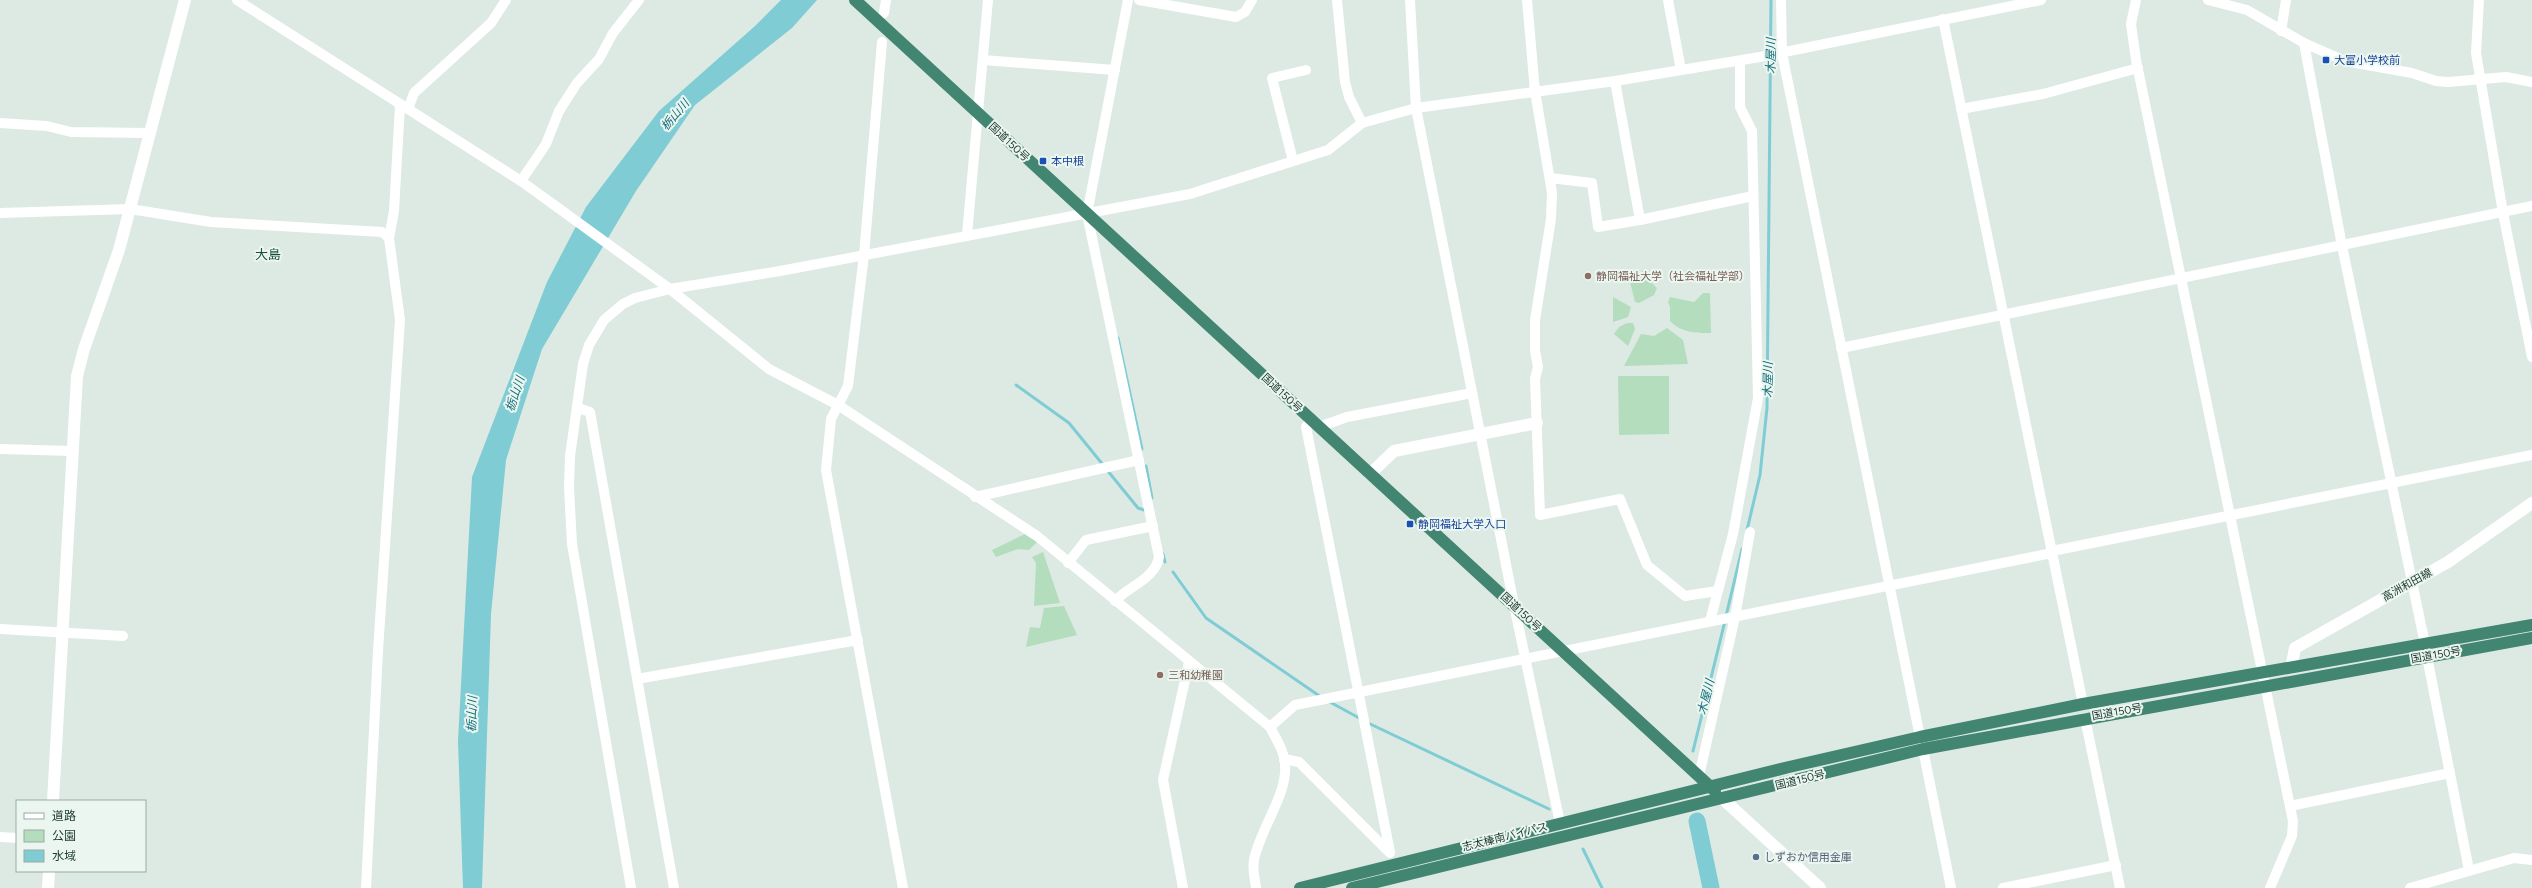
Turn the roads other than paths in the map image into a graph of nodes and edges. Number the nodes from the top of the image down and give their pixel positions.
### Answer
1 (185, 0) edge
2 (237, 0) edge
3 (506, 0) edge
4 (639, 0) edge
5 (855, 0) edge
6 (886, 0) edge
7 (988, 0) edge
8 (1128, 0) edge
9 (1139, 0) edge
10 (1252, 0) edge
11 (1337, 0) edge
12 (1410, 0) edge
13 (1527, 0) edge
14 (1668, 0) edge
15 (1781, 0) edge
16 (2041, 0) edge
17 (2136, 0) edge
18 (2208, 0) edge
19 (2286, 0) edge
20 (2479, 0) edge
21 (884, 13) dead end
22 (1943, 19) junction
23 (2281, 31) junction
24 (882, 42) dead end
25 (2304, 44) junction
26 (1782, 53) junction
27 (983, 60) junction
28 (1740, 60) junction
29 (2138, 68) junction
30 (1114, 70) junction
31 (1306, 70) dead end
32 (1681, 70) junction
33 (2481, 78) junction
34 (1615, 81) junction
35 (2532, 82) edge
36 (1535, 90) junction
37 (404, 107) junction
38 (1416, 108) junction
39 (1961, 109) junction
40 (979, 114) junction
41 (0, 123) edge
42 (1362, 123) junction
43 (150, 133) junction
44 (1293, 161) junction
45 (1550, 178) junction
46 (521, 181) junction
47 (1753, 196) junction
48 (2532, 206) edge
49 (130, 209) junction
50 (0, 212) edge
51 (2503, 213) junction
52 (1087, 214) junction
53 (1640, 220) junction
54 (967, 235) junction
55 (389, 238) junction
56 (2342, 246) junction
57 (864, 255) junction
58 (2179, 278) junction
59 (670, 288) junction
60 (2005, 314) junction
61 (1842, 348) junction
62 (2532, 357) edge
63 (1472, 393) junction
64 (838, 405) junction
65 (578, 408) junction
66 (1315, 423) junction
67 (1536, 423) junction
68 (1482, 432) junction
69 (0, 449) edge
70 (72, 451) junction
71 (2532, 455) edge
72 (1139, 460) junction
73 (1370, 474) junction
74 (2390, 483) junction
75 (975, 497) junction
76 (2532, 503) edge
77 (2230, 516) junction
78 (1153, 526) junction
79 (1750, 532) dead end
80 (2052, 552) junction
81 (1068, 563) junction
82 (2411, 584) junction
83 (1890, 586) junction
84 (1717, 591) junction
85 (1115, 601) junction
86 (1514, 605) junction
87 (1735, 617) junction
88 (1710, 621) junction
89 (2532, 626) edge
90 (0, 629) edge
91 (62, 633) junction
92 (123, 636) dead end
93 (2532, 638) edge
94 (858, 640) junction
95 (2425, 644) junction
96 (1563, 651) junction
97 (2427, 657) junction
98 (1526, 660) junction
99 (1189, 662) junction
100 (2292, 668) junction
101 (2263, 673) junction
102 (637, 679) junction
103 (2266, 687) junction
104 (1358, 693) junction
105 (2083, 704) junction
106 (2085, 718) junction
107 (1270, 727) junction
108 (1922, 743) junction
109 (1284, 759) junction
110 (2450, 773) junction
111 (1699, 776) junction
112 (1711, 786) junction
113 (1723, 799) junction
114 (53, 800) edge
115 (2290, 806) junction
116 (1560, 823) junction
117 (0, 837) edge
118 (16, 838) edge
119 (1390, 852) junction
120 (2532, 860) edge
121 (1393, 865) junction
122 (2116, 866) junction
123 (2469, 870) junction
124 (49, 872) edge
125 (48, 888) edge
126 (366, 888) edge
127 (631, 888) edge
128 (674, 888) edge
129 (903, 888) edge
130 (1183, 888) edge
131 (1256, 888) edge
132 (1300, 888) edge
133 (1352, 888) edge
134 (1820, 888) edge
135 (1951, 888) edge
136 (2005, 888) edge
137 (2120, 888) edge
138 (2270, 888) edge
139 (2410, 888) edge

1 - 43 street
2 - 37 street
3 - 37 street
4 - 46 street
5 - 40 highway, 国道150号
6 - 21 street
7 - 27 street
8 - 30 street
9 - 10 street
11 - 42 street
12 - 38 street
13 - 36 street
14 - 32 street
15 - 26 street
16 - 22 street
17 - 29 street
18 - 23 street
19 - 23 street
20 - 33 street
22 - 26 street
22 - 39 street
23 - 25 street
24 - 57 street
25 - 33 street
25 - 56 street
26 - 28 street
26 - 61 street
27 - 30 street
27 - 40 street
28 - 32 street
28 - 47 street
29 - 39 street
29 - 58 street
30 - 52 street
31 - 44 street
32 - 34 street
33 - 35 street
33 - 51 street
34 - 36 street
34 - 53 street
36 - 38 street
36 - 45 street
37 - 46 street
37 - 55 street
38 - 42 street
38 - 63 street
39 - 60 street
40 - 52 highway, 国道150号
40 - 54 street
41 - 43 street
42 - 44 street
43 - 49 street
44 - 52 street
45 - 53 street
45 - 67 street
46 - 59 street
47 - 53 street
47 - 84 street
48 - 51 street
49 - 50 street
49 - 55 street
49 - 70 street
51 - 56 street
51 - 62 street
52 - 54 street
52 - 66 highway, 国道150号
52 - 72 street
54 - 57 street
55 - 126 street
56 - 58 street
56 - 74 street
57 - 59 street
57 - 64 street
58 - 60 street
58 - 77 street
59 - 64 street
59 - 65 street
60 - 61 street
60 - 80 street
61 - 83 street
63 - 66 street
63 - 68 street
64 - 75 street
64 - 94 street
65 - 102 street
65 - 127 street
66 - 73 highway, 国道150号
66 - 104 street
67 - 68 street
67 - 84 street
68 - 73 street
68 - 86 street
69 - 70 street
70 - 91 street
71 - 74 street
72 - 75 street
72 - 78 street
73 - 86 highway, 国道150号
74 - 77 street
74 - 82 street
75 - 81 street
76 - 82 street, 高洲和田線
77 - 80 street
77 - 101 street
78 - 81 street
78 - 85 street
79 - 87 street
80 - 83 street
80 - 105 street
81 - 85 street
82 - 95 street
82 - 100 street, 高洲和田線
83 - 87 street
83 - 108 street
84 - 88 street
85 - 99 street
86 - 96 highway, 国道150号
86 - 98 street
87 - 88 street
87 - 111 street
88 - 96 street
89 - 95 highway, 国道150号
90 - 91 street
91 - 92 street
91 - 114 street
93 - 97 highway, 国道150号
94 - 102 street
94 - 129 street
95 - 100 highway, 国道150号
96 - 98 street
96 - 111 highway, 国道150号
97 - 103 highway, 国道150号
97 - 110 street
98 - 104 street
98 - 116 street
99 - 107 street
99 - 130 street
100 - 101 highway, 国道150号
101 - 103 street
101 - 105 highway, 国道150号
102 - 128 street
103 - 106 highway, 国道150号
103 - 115 street
104 - 107 street
104 - 119 street
105 - 108 highway, 国道150号
106 - 108 highway, 国道150号
106 - 122 street
107 - 109 street
108 - 112 highway, 国道150号
108 - 113 highway, 国道150号
108 - 135 street
109 - 119 street
109 - 131 street
110 - 115 street
110 - 123 street
111 - 112 highway, 国道150号
112 - 113 highway, 国道150号
112 - 116 highway, 志太榛南バイパス
113 - 133 highway, 志太榛南バイパス
113 - 134 street
115 - 138 street
116 - 121 highway, 志太榛南バイパス
117 - 118 street
119 - 121 street
120 - 123 street
121 - 132 highway, 志太榛南バイパス
122 - 136 street
122 - 137 street
123 - 139 street
124 - 125 street

